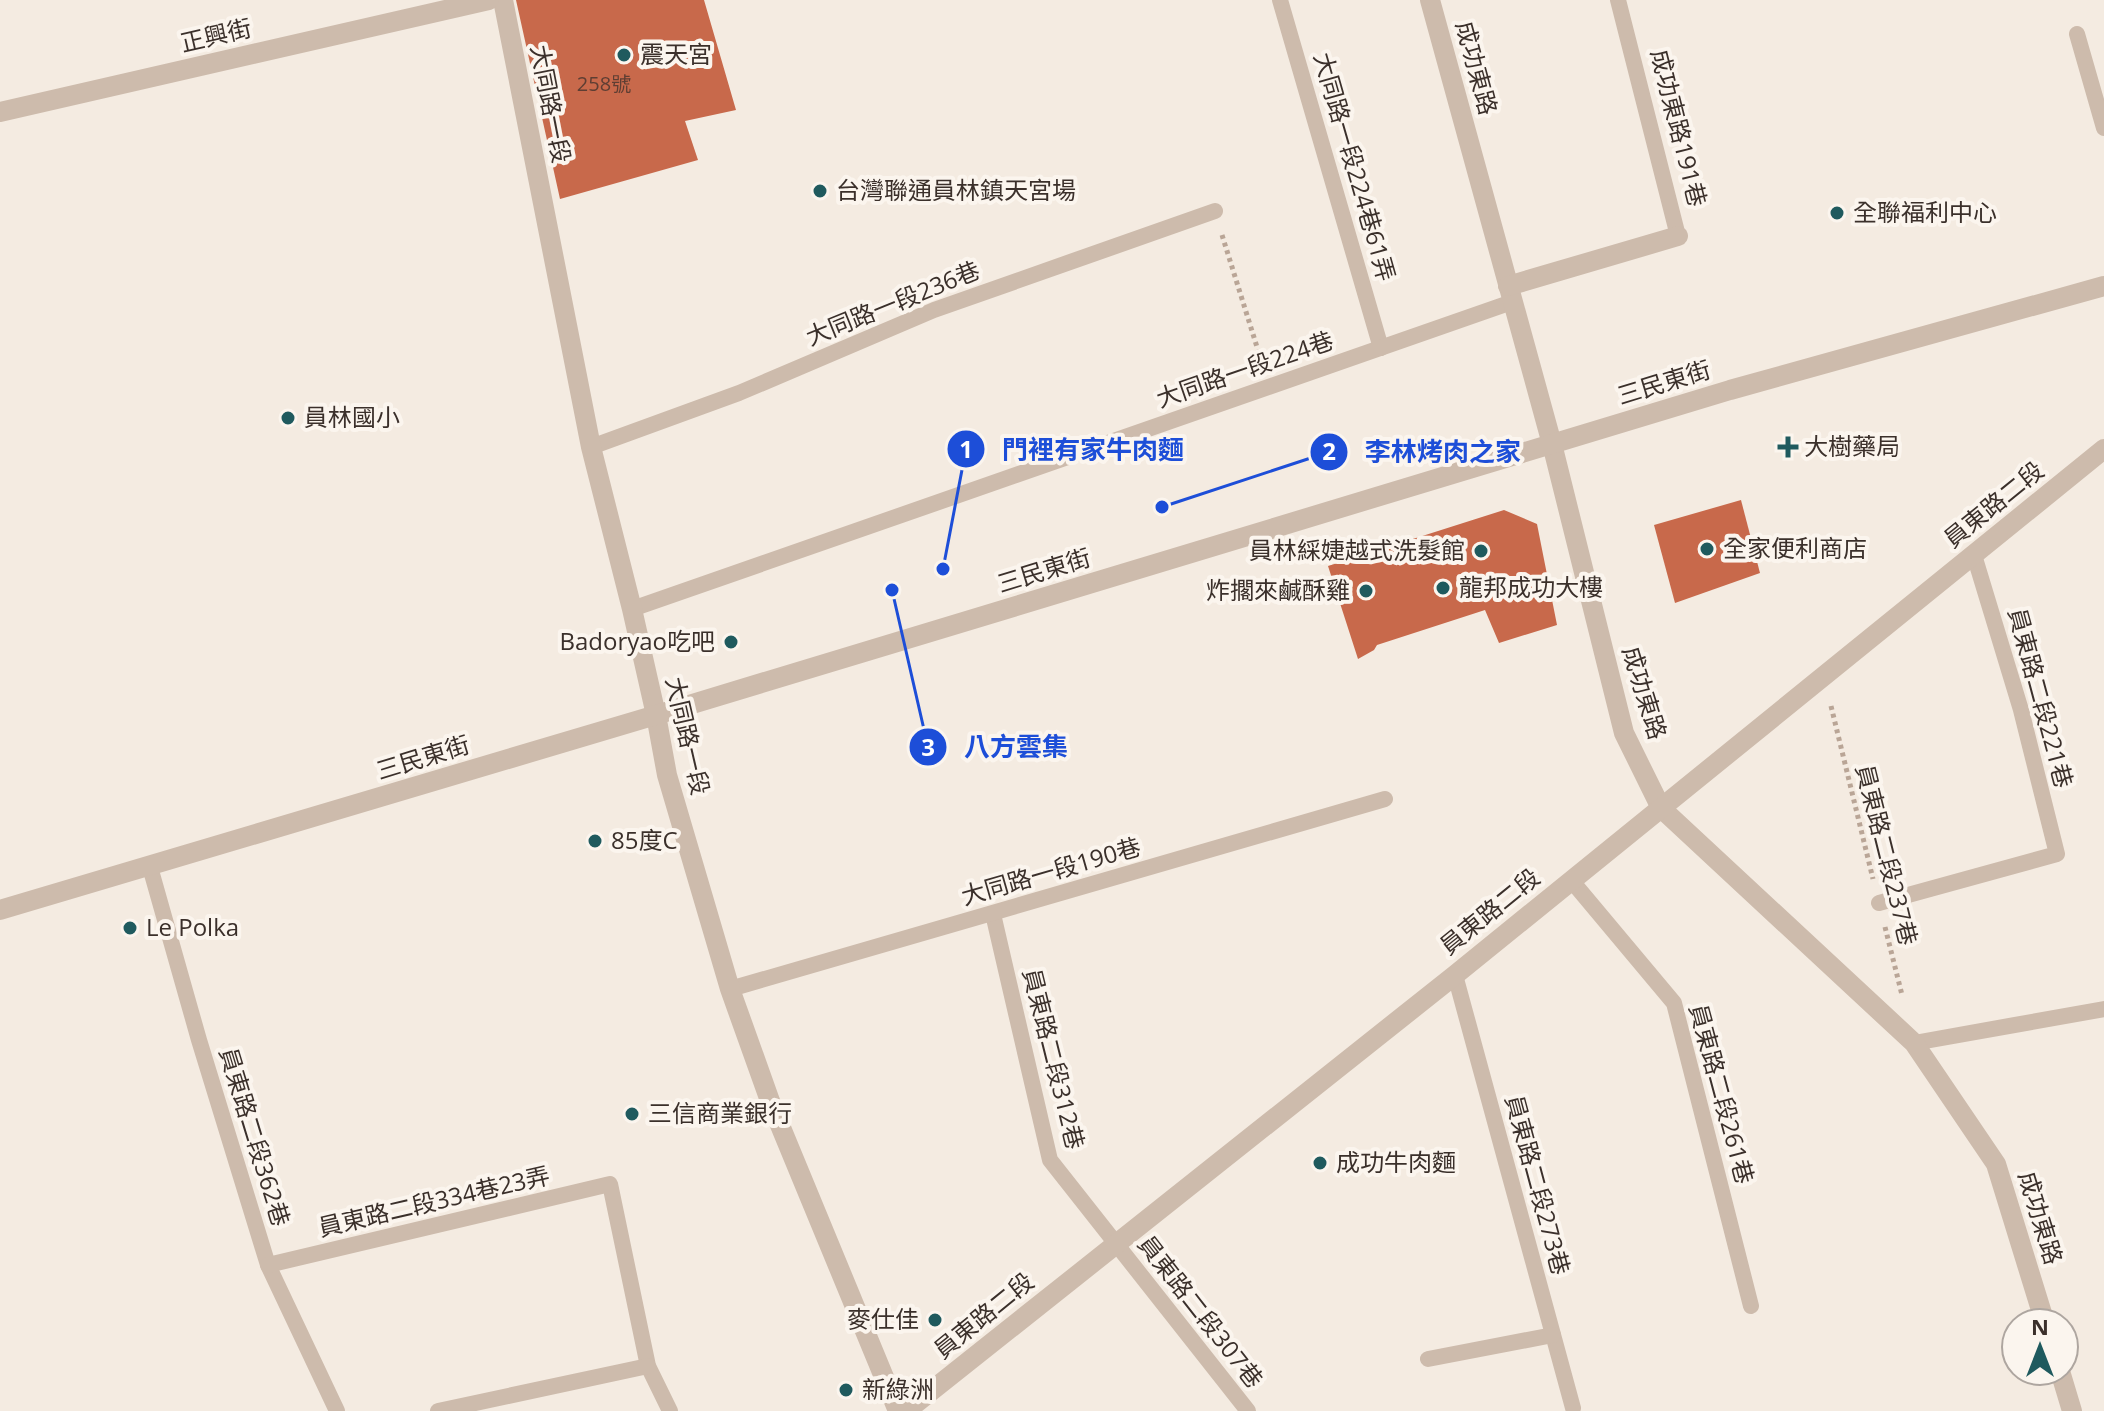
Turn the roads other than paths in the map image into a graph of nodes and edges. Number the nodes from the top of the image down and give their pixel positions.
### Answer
1 (489, 0) edge
2 (503, 0) edge
3 (1280, 0) edge
4 (1430, 0) edge
5 (1618, 0) edge
6 (2077, 34) dead end
7 (0, 112) edge
8 (2104, 128) edge
9 (1215, 211) road end
10 (1678, 236) joint
11 (2104, 286) edge
12 (1510, 294) junction
13 (1381, 348) junction
14 (1552, 444) junction
15 (591, 447) junction
16 (2104, 449) edge
17 (1974, 555) junction
18 (632, 609) junction
19 (656, 715) junction
20 (1385, 799) dead end
21 (1661, 808) junction
22 (150, 867) junction
23 (1571, 880) junction
24 (1879, 903) road end
25 (0, 910) edge
26 (993, 914) junction
27 (1455, 975) junction
28 (730, 989) junction
29 (2104, 1009) edge
30 (1914, 1043) junction
31 (1115, 1244) junction
32 (268, 1265) junction
33 (1751, 1306) dead end
34 (2040, 1307) edge
35 (1553, 1335) junction
36 (1428, 1359) dead end
37 (648, 1366) junction
38 (2065, 1387) edge
39 (1573, 1408) dead end
40 (330, 1410) edge
41 (438, 1411) edge
42 (670, 1411) edge
43 (898, 1411) edge
44 (906, 1411) edge
45 (1248, 1411) edge
46 (2072, 1411) edge

1 - 7 street, 正興街
2 - 15 street, 大同路一段
3 - 13 lane, 大同路一段224巷61弄
4 - 12 street, 成功東路
5 - 10 lane, 成功東路191巷
6 - 8 lane
9 - 15 lane, 大同路一段236巷
10 - 12 street, 成功東路191巷
11 - 14 street, 三民東街
12 - 13 lane, 大同路一段224巷
12 - 14 street, 成功東路
13 - 18 lane, 大同路一段224巷
14 - 19 street, 三民東街
14 - 21 street, 成功東路
15 - 18 street, 大同路一段
16 - 17 street, 員東路二段
17 - 21 street, 員東路二段
17 - 24 lane, 員東路二段221巷
18 - 19 street, 大同路一段
19 - 22 street, 三民東街
19 - 28 street, 大同路一段
20 - 26 lane, 大同路一段190巷
21 - 23 street, 員東路二段
21 - 30 street, 成功東路
22 - 25 street, 三民東街
22 - 32 lane, 員東路二段362巷
23 - 27 street, 員東路二段
23 - 33 lane, 員東路二段261巷
26 - 28 lane, 大同路一段190巷
26 - 31 lane, 員東路二段312巷
27 - 31 street, 員東路二段
27 - 35 lane, 員東路二段273巷
28 - 43 street, 大同路一段
29 - 30 lane
30 - 34 street, 成功東路
31 - 44 street, 員東路二段
31 - 45 lane, 員東路二段307巷
32 - 37 lane, 員東路二段334巷23弄
32 - 40 lane, 員東路二段362巷
35 - 36 lane
35 - 39 lane, 員東路二段273巷
37 - 41 lane
37 - 42 lane
38 - 46 street

